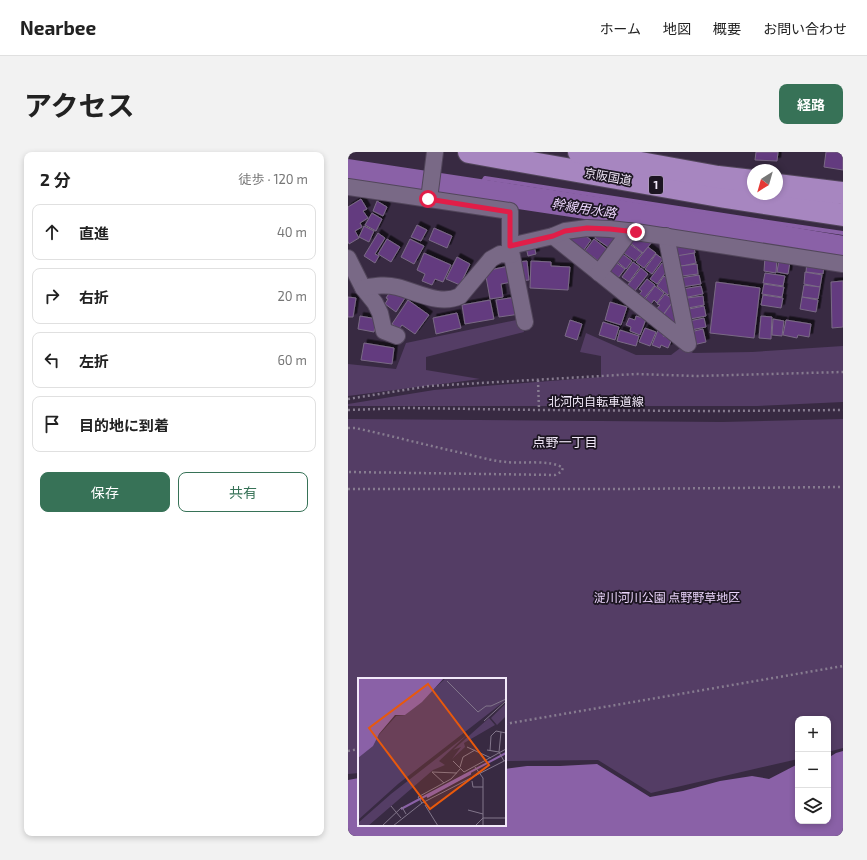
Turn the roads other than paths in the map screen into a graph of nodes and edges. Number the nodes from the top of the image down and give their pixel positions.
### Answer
1 (435, 152) edge
2 (469, 152) edge
3 (579, 152) edge
4 (747, 181) edge
5 (783, 186) edge
6 (348, 187) edge
7 (843, 193) edge
8 (429, 196) junction
9 (843, 215) edge
10 (630, 231) junction
11 (553, 236) junction
12 (666, 236) junction
13 (511, 250) junction
14 (348, 258) edge
15 (843, 264) edge
16 (599, 273) junction
17 (363, 288) junction
18 (525, 322) dead end
19 (397, 336) dead end

1 - 8 street
2 - 9 highway, 京阪国道 / 1
3 - 4 highway, 京阪国道 / 1
5 - 7 highway
6 - 8 street
8 - 13 street
10 - 11 street
10 - 12 street
10 - 16 street
11 - 13 street
11 - 16 street
12 - 15 street
12 - 16 street
13 - 17 street
13 - 18 street
14 - 17 street
17 - 19 street

